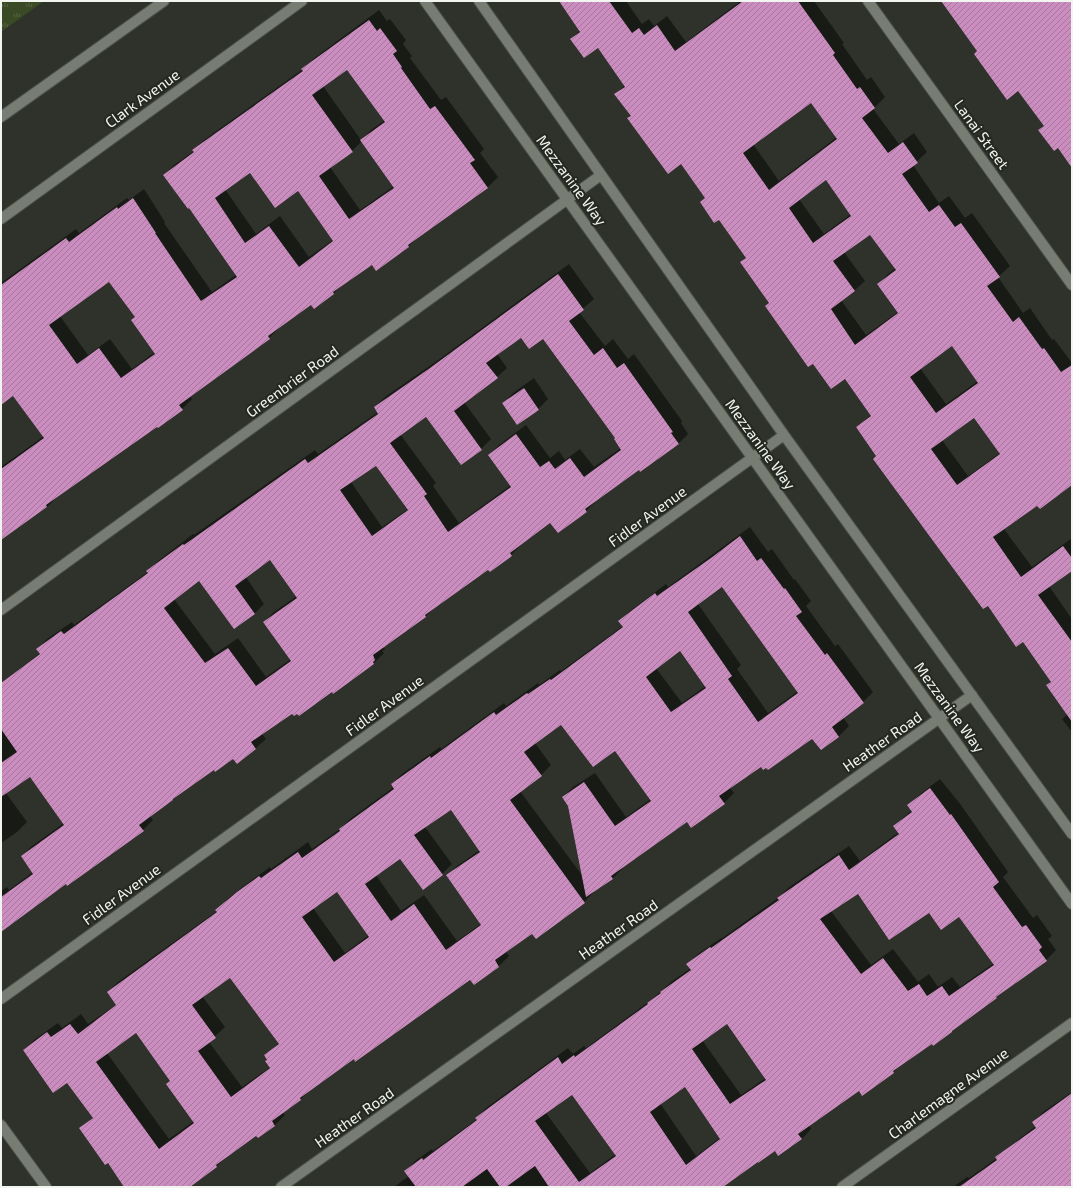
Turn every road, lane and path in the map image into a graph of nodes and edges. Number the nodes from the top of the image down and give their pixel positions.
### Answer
1 (164, 1) edge
2 (302, 1) edge
3 (425, 1) edge
4 (479, 1) edge
5 (868, 1) edge
6 (1, 117) edge
7 (601, 176) junction
8 (568, 199) junction
9 (1, 219) edge
10 (1072, 284) edge
11 (784, 435) junction
12 (752, 458) junction
13 (1, 610) edge
14 (972, 695) junction
15 (940, 718) junction
16 (1072, 834) edge
17 (1072, 904) edge
18 (1, 999) edge
19 (1072, 1023) edge
20 (1, 1125) edge
21 (46, 1187) edge
22 (281, 1187) edge
23 (842, 1187) edge

1 - 6 street
2 - 9 street, Clark Avenue
3 - 8 street, Mezzanine Way
4 - 7 street, Mezzanine Way
5 - 10 street, Lanai Street
7 - 8 street, Greenbrier Road
7 - 11 street, Mezzanine Way
8 - 12 street, Mezzanine Way
8 - 13 street, Greenbrier Road
11 - 12 street, Fidler Avenue
11 - 14 street, Mezzanine Way
12 - 15 street, Mezzanine Way
12 - 18 street, Fidler Avenue
14 - 15 street, Heather Road
14 - 16 street, Mezzanine Way
15 - 17 street, Mezzanine Way
15 - 22 street, Heather Road
19 - 23 street, Charlemagne Avenue
20 - 21 street

